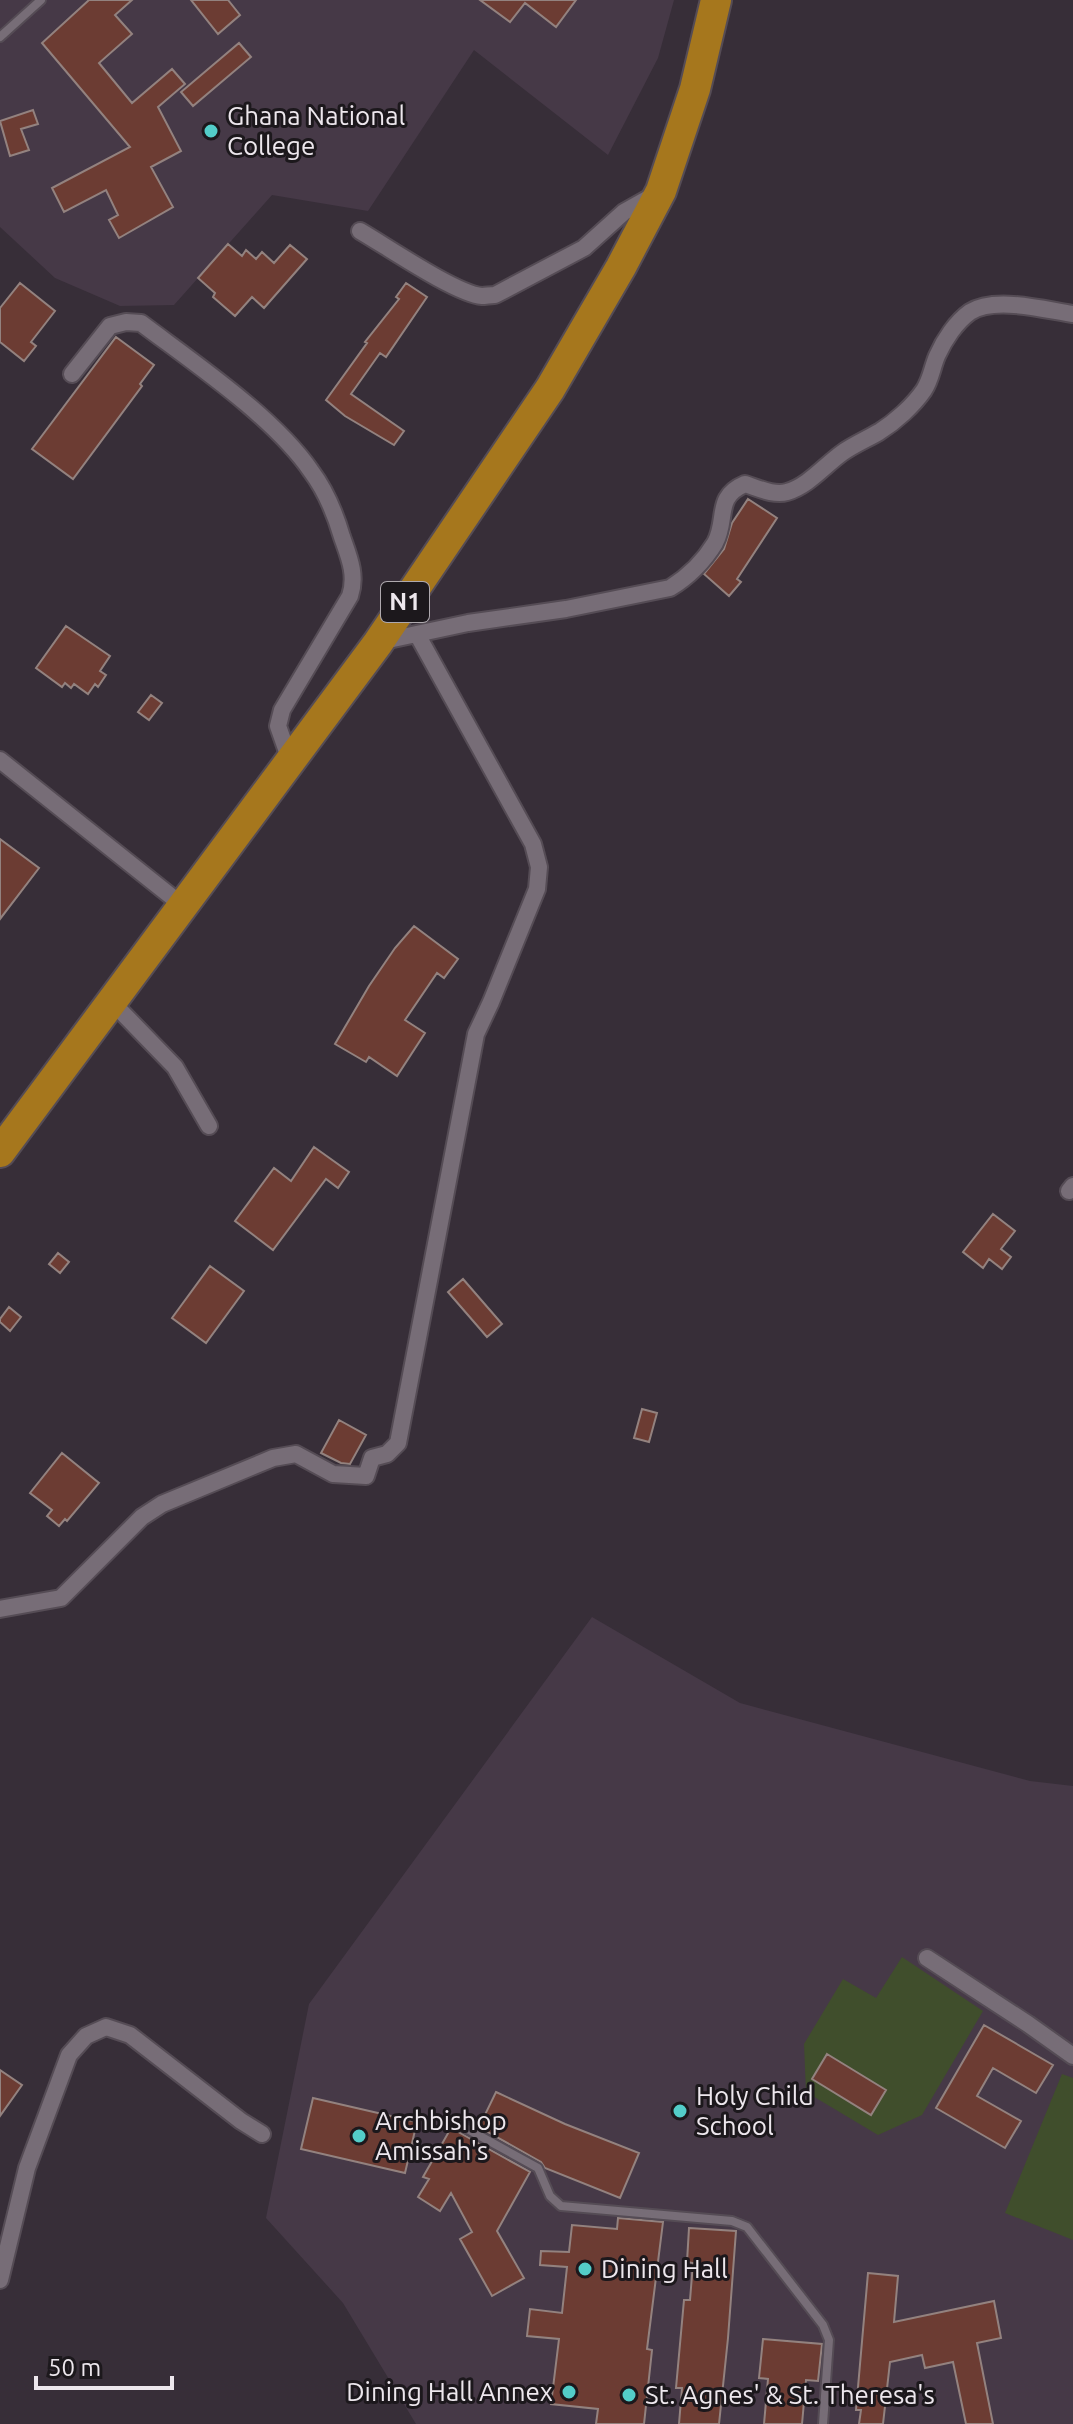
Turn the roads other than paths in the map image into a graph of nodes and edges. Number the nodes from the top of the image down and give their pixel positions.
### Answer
1 (41, 0) edge
2 (716, 0) edge
3 (0, 37) edge
4 (661, 191) junction
5 (360, 231) dead end
6 (1073, 314) edge
7 (72, 374) dead end
8 (417, 634) junction
9 (378, 643) junction
10 (0, 760) edge
11 (290, 760) junction
12 (182, 905) junction
13 (112, 1002) junction
14 (209, 1126) dead end
15 (0, 1152) edge
16 (0, 1609) edge
17 (927, 1958) dead end
18 (1073, 2056) edge
19 (451, 2120) dead end
20 (262, 2134) dead end
21 (0, 2280) edge
22 (823, 2424) edge

1 - 3 lane
2 - 4 highway, N1
4 - 5 street
4 - 9 highway, N1
6 - 8 street
7 - 11 street
8 - 9 street
8 - 16 street
9 - 11 highway, N1
10 - 12 street
11 - 12 highway, N1
12 - 13 highway, N1
13 - 14 street
13 - 15 highway, N1
17 - 18 street
19 - 22 lane
20 - 21 street

